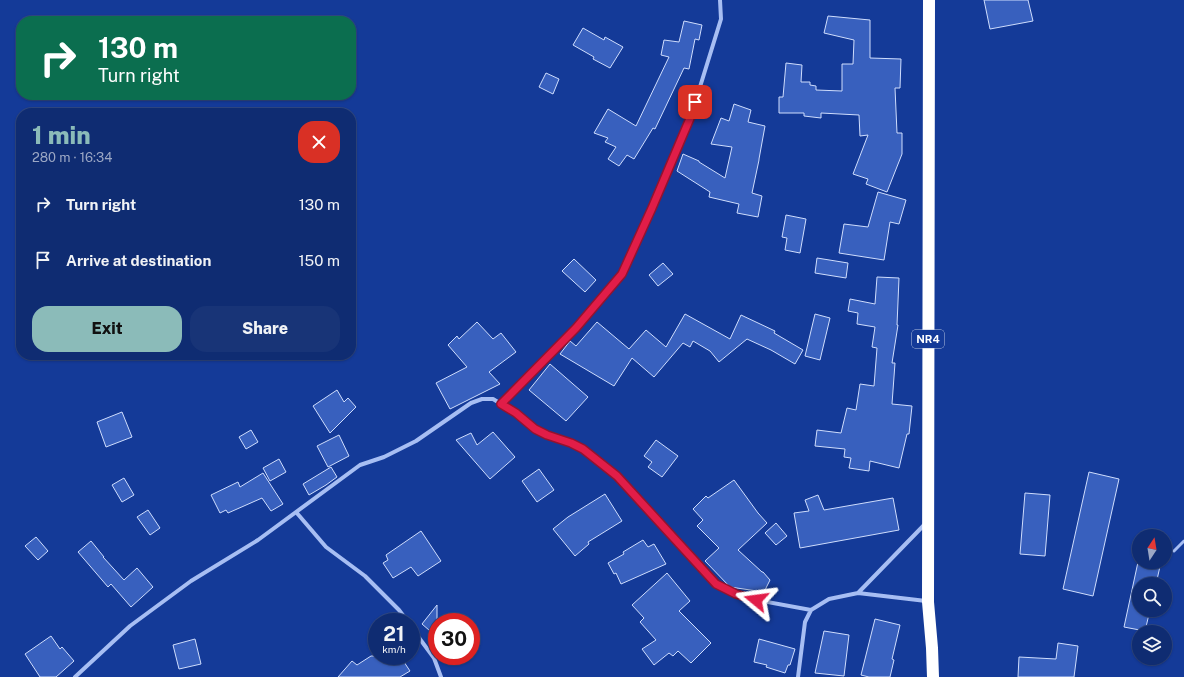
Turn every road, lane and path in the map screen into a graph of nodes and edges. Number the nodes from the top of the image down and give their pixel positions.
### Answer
1 (720, 0) edge
2 (929, 0) edge
3 (501, 404) junction
4 (296, 512) junction
5 (928, 521) junction
6 (1184, 541) edge
7 (1174, 551) dead end
8 (858, 593) junction
9 (928, 602) junction
10 (811, 610) junction
11 (401, 613) edge
12 (420, 639) edge
13 (75, 677) edge
14 (441, 677) edge
15 (798, 677) edge
16 (933, 677) edge

1 - 3 street
2 - 5 highway, NR4
3 - 4 street
3 - 10 street
4 - 11 street
4 - 13 street
5 - 8 street
5 - 9 highway, NR4
6 - 7 lane
8 - 9 street
8 - 10 street
9 - 16 highway, NR4
10 - 15 street
12 - 14 street

